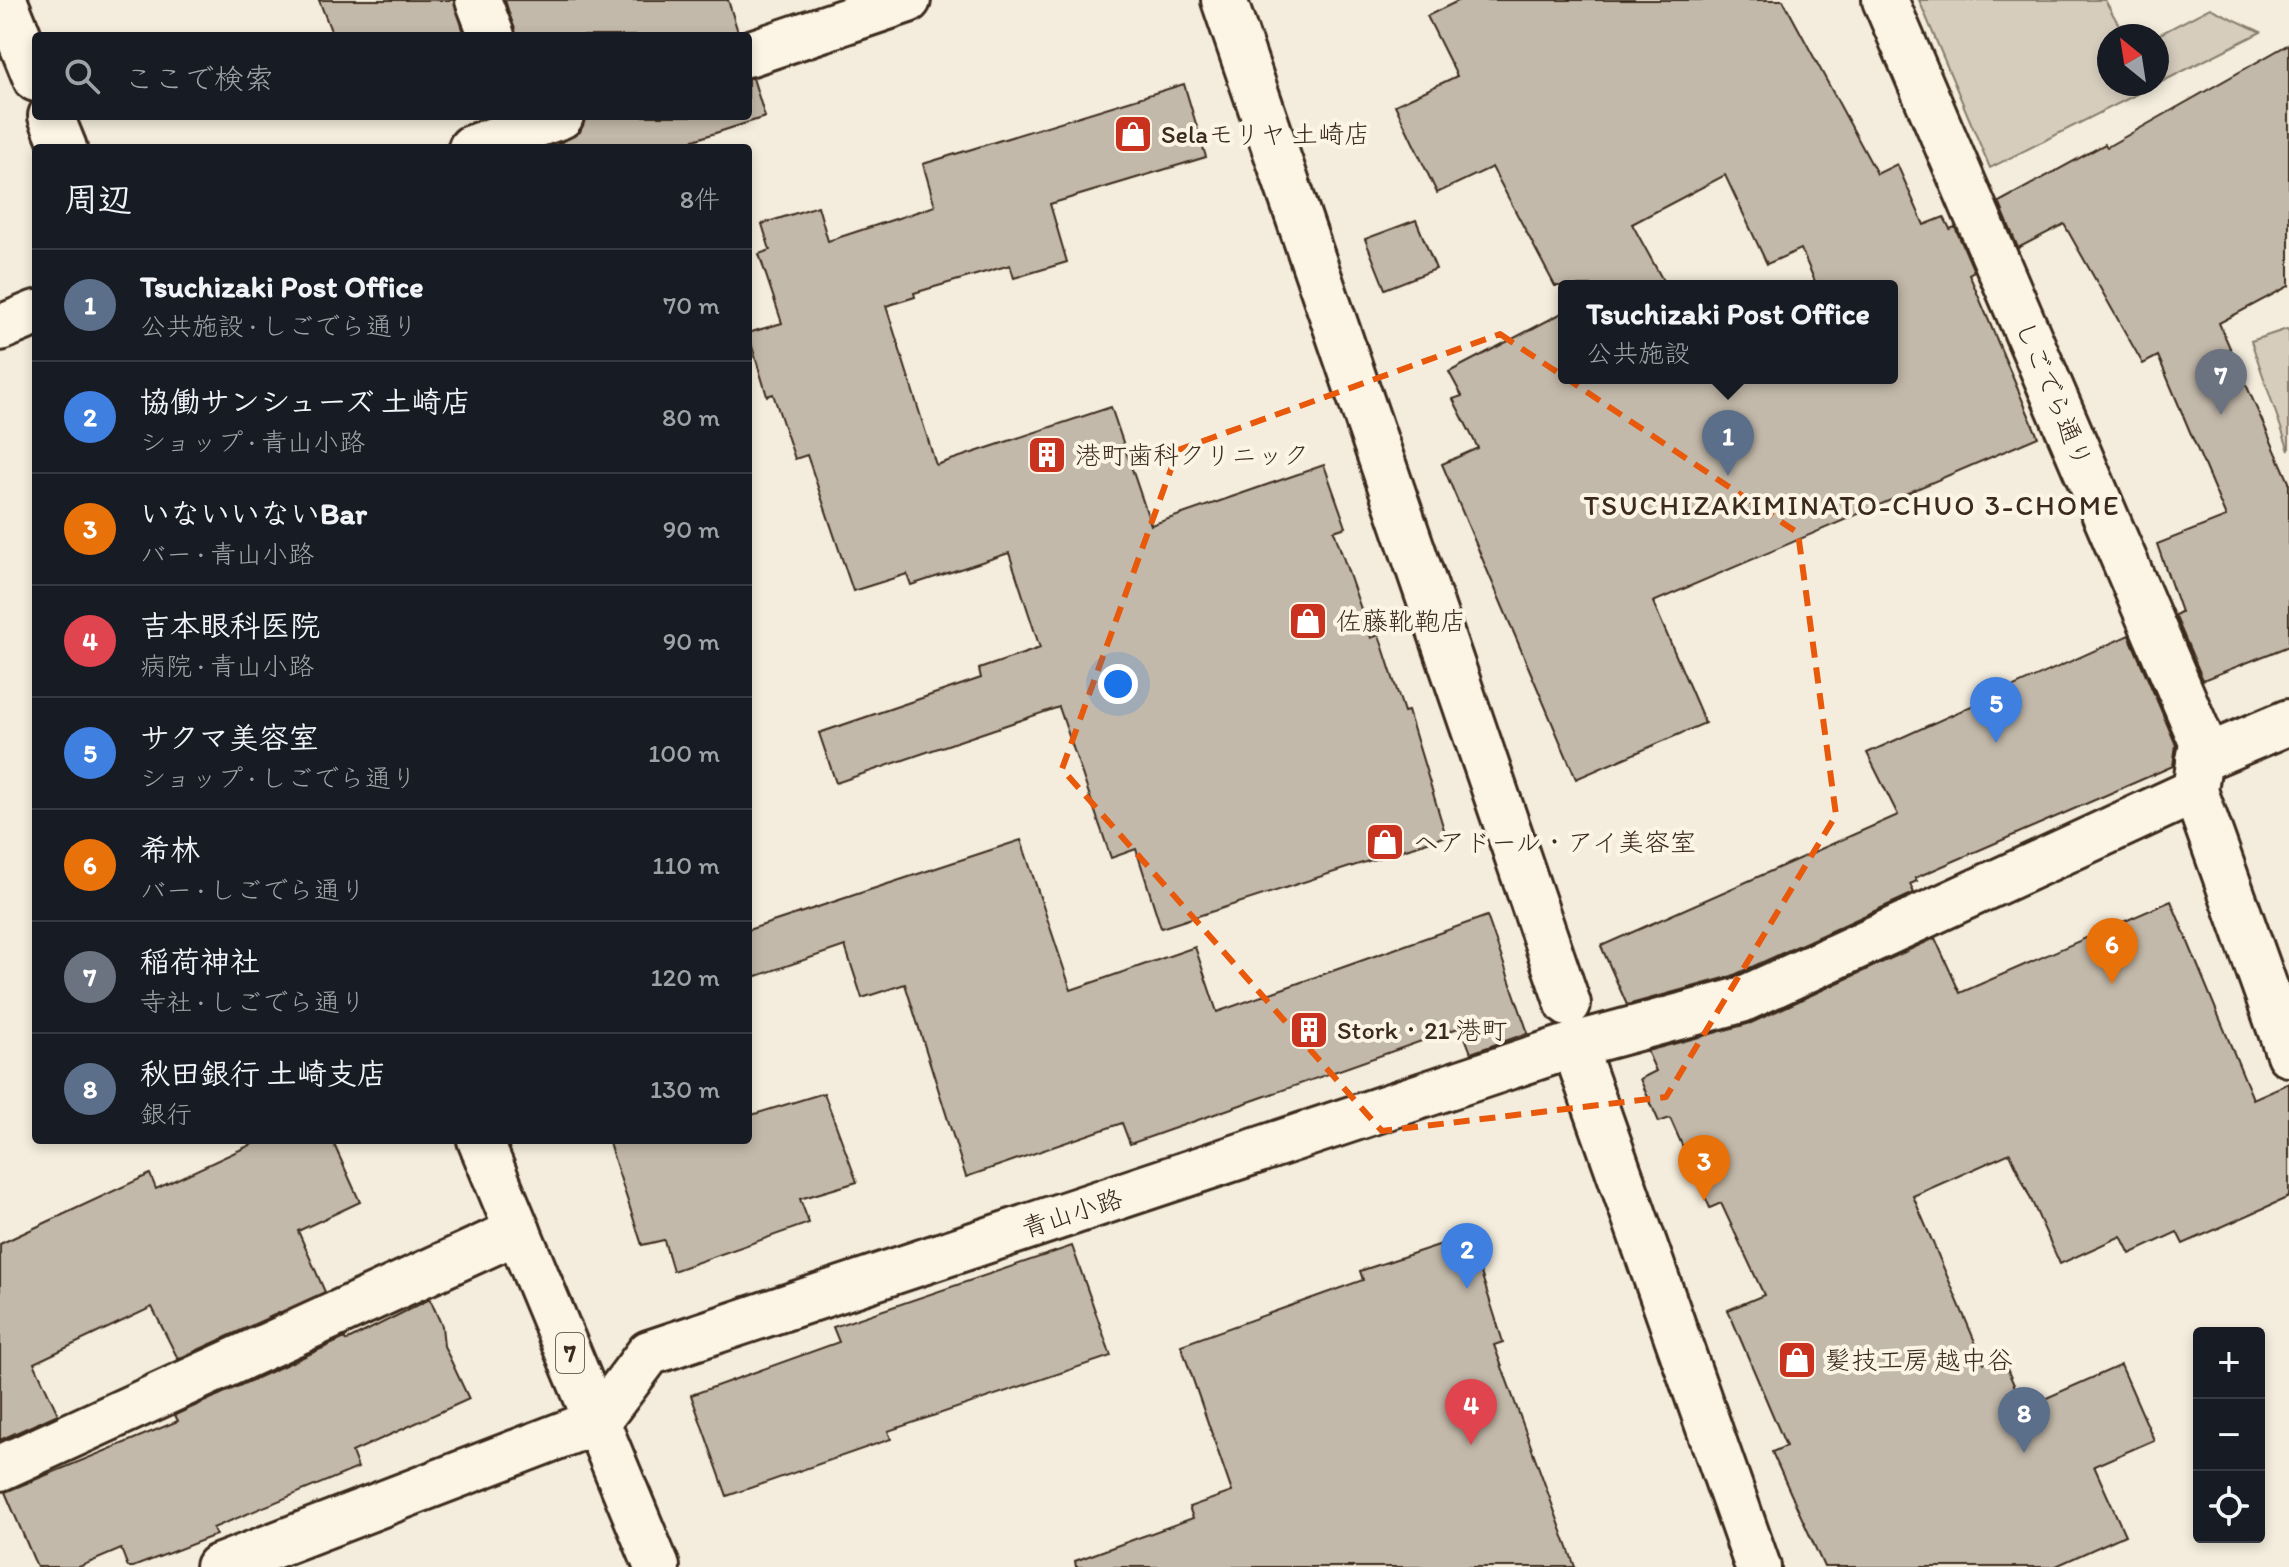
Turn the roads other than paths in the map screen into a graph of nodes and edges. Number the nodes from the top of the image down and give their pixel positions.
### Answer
1 (4, 0) edge
2 (478, 0) edge
3 (908, 0) edge
4 (1224, 0) edge
5 (1885, 0) edge
6 (490, 32) edge
7 (752, 53) edge
8 (32, 69) edge
9 (53, 120) edge
10 (536, 127) edge
11 (62, 144) edge
12 (483, 144) edge
13 (32, 315) edge
14 (0, 328) edge
15 (2289, 722) edge
16 (2197, 776) junction
17 (1571, 1025) junction
18 (2289, 1054) edge
19 (482, 1144) edge
20 (518, 1231) junction
21 (598, 1421) junction
22 (0, 1468) edge
23 (218, 1567) edge
24 (657, 1567) edge
25 (1758, 1567) edge

1 - 8 main road
2 - 6 main road
3 - 7 main road
4 - 17 main road
5 - 16 main road, しごでら通り
9 - 11 main road
10 - 12 main road
13 - 14 main road
15 - 16 main road, 青山小路
16 - 17 main road, 青山小路
16 - 18 main road, しごでら通り
17 - 21 main road, 青山小路
17 - 25 main road
19 - 20 main road, 7
20 - 21 main road, 7
20 - 22 main road
21 - 23 main road
21 - 24 main road, 7

